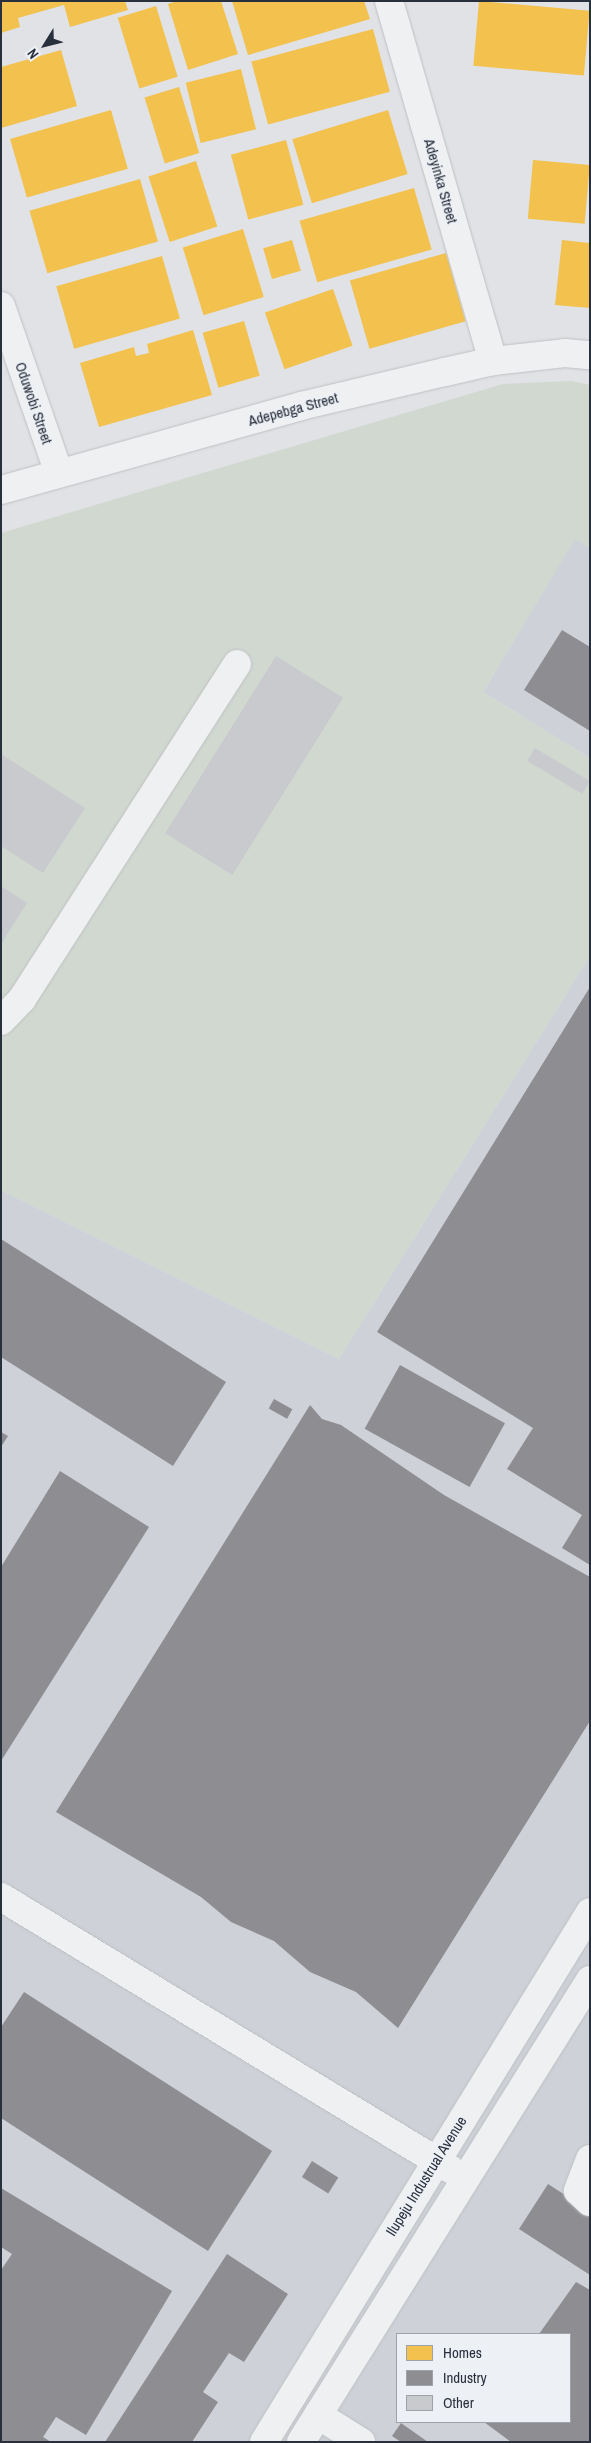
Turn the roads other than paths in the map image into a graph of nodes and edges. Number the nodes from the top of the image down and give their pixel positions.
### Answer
1 (389, 1) edge
2 (1, 306) edge
3 (590, 355) edge
4 (493, 361) junction
5 (58, 471) junction
6 (1, 490) edge
7 (237, 664) dead end
8 (1, 1021) edge
9 (1, 1898) edge
10 (590, 1912) edge
11 (590, 1980) edge
12 (590, 2160) edge
13 (435, 2161) junction
14 (466, 2178) junction
15 (590, 2202) edge
16 (318, 2415) junction
17 (264, 2442) edge
18 (301, 2442) edge
19 (361, 2442) edge

1 - 4 street, Adeyinka Street
2 - 5 street, Oduwobi Street
3 - 4 street, Adepebga Street
4 - 5 street, Adepebga Street
5 - 6 street, Adepebga Street
7 - 8 street
9 - 13 street
10 - 13 street, Ilupeju Industrual Avenue
11 - 14 street
12 - 15 street
13 - 14 street
13 - 17 street, Ilupeju Industrual Avenue
14 - 16 street
16 - 18 street
16 - 19 street

